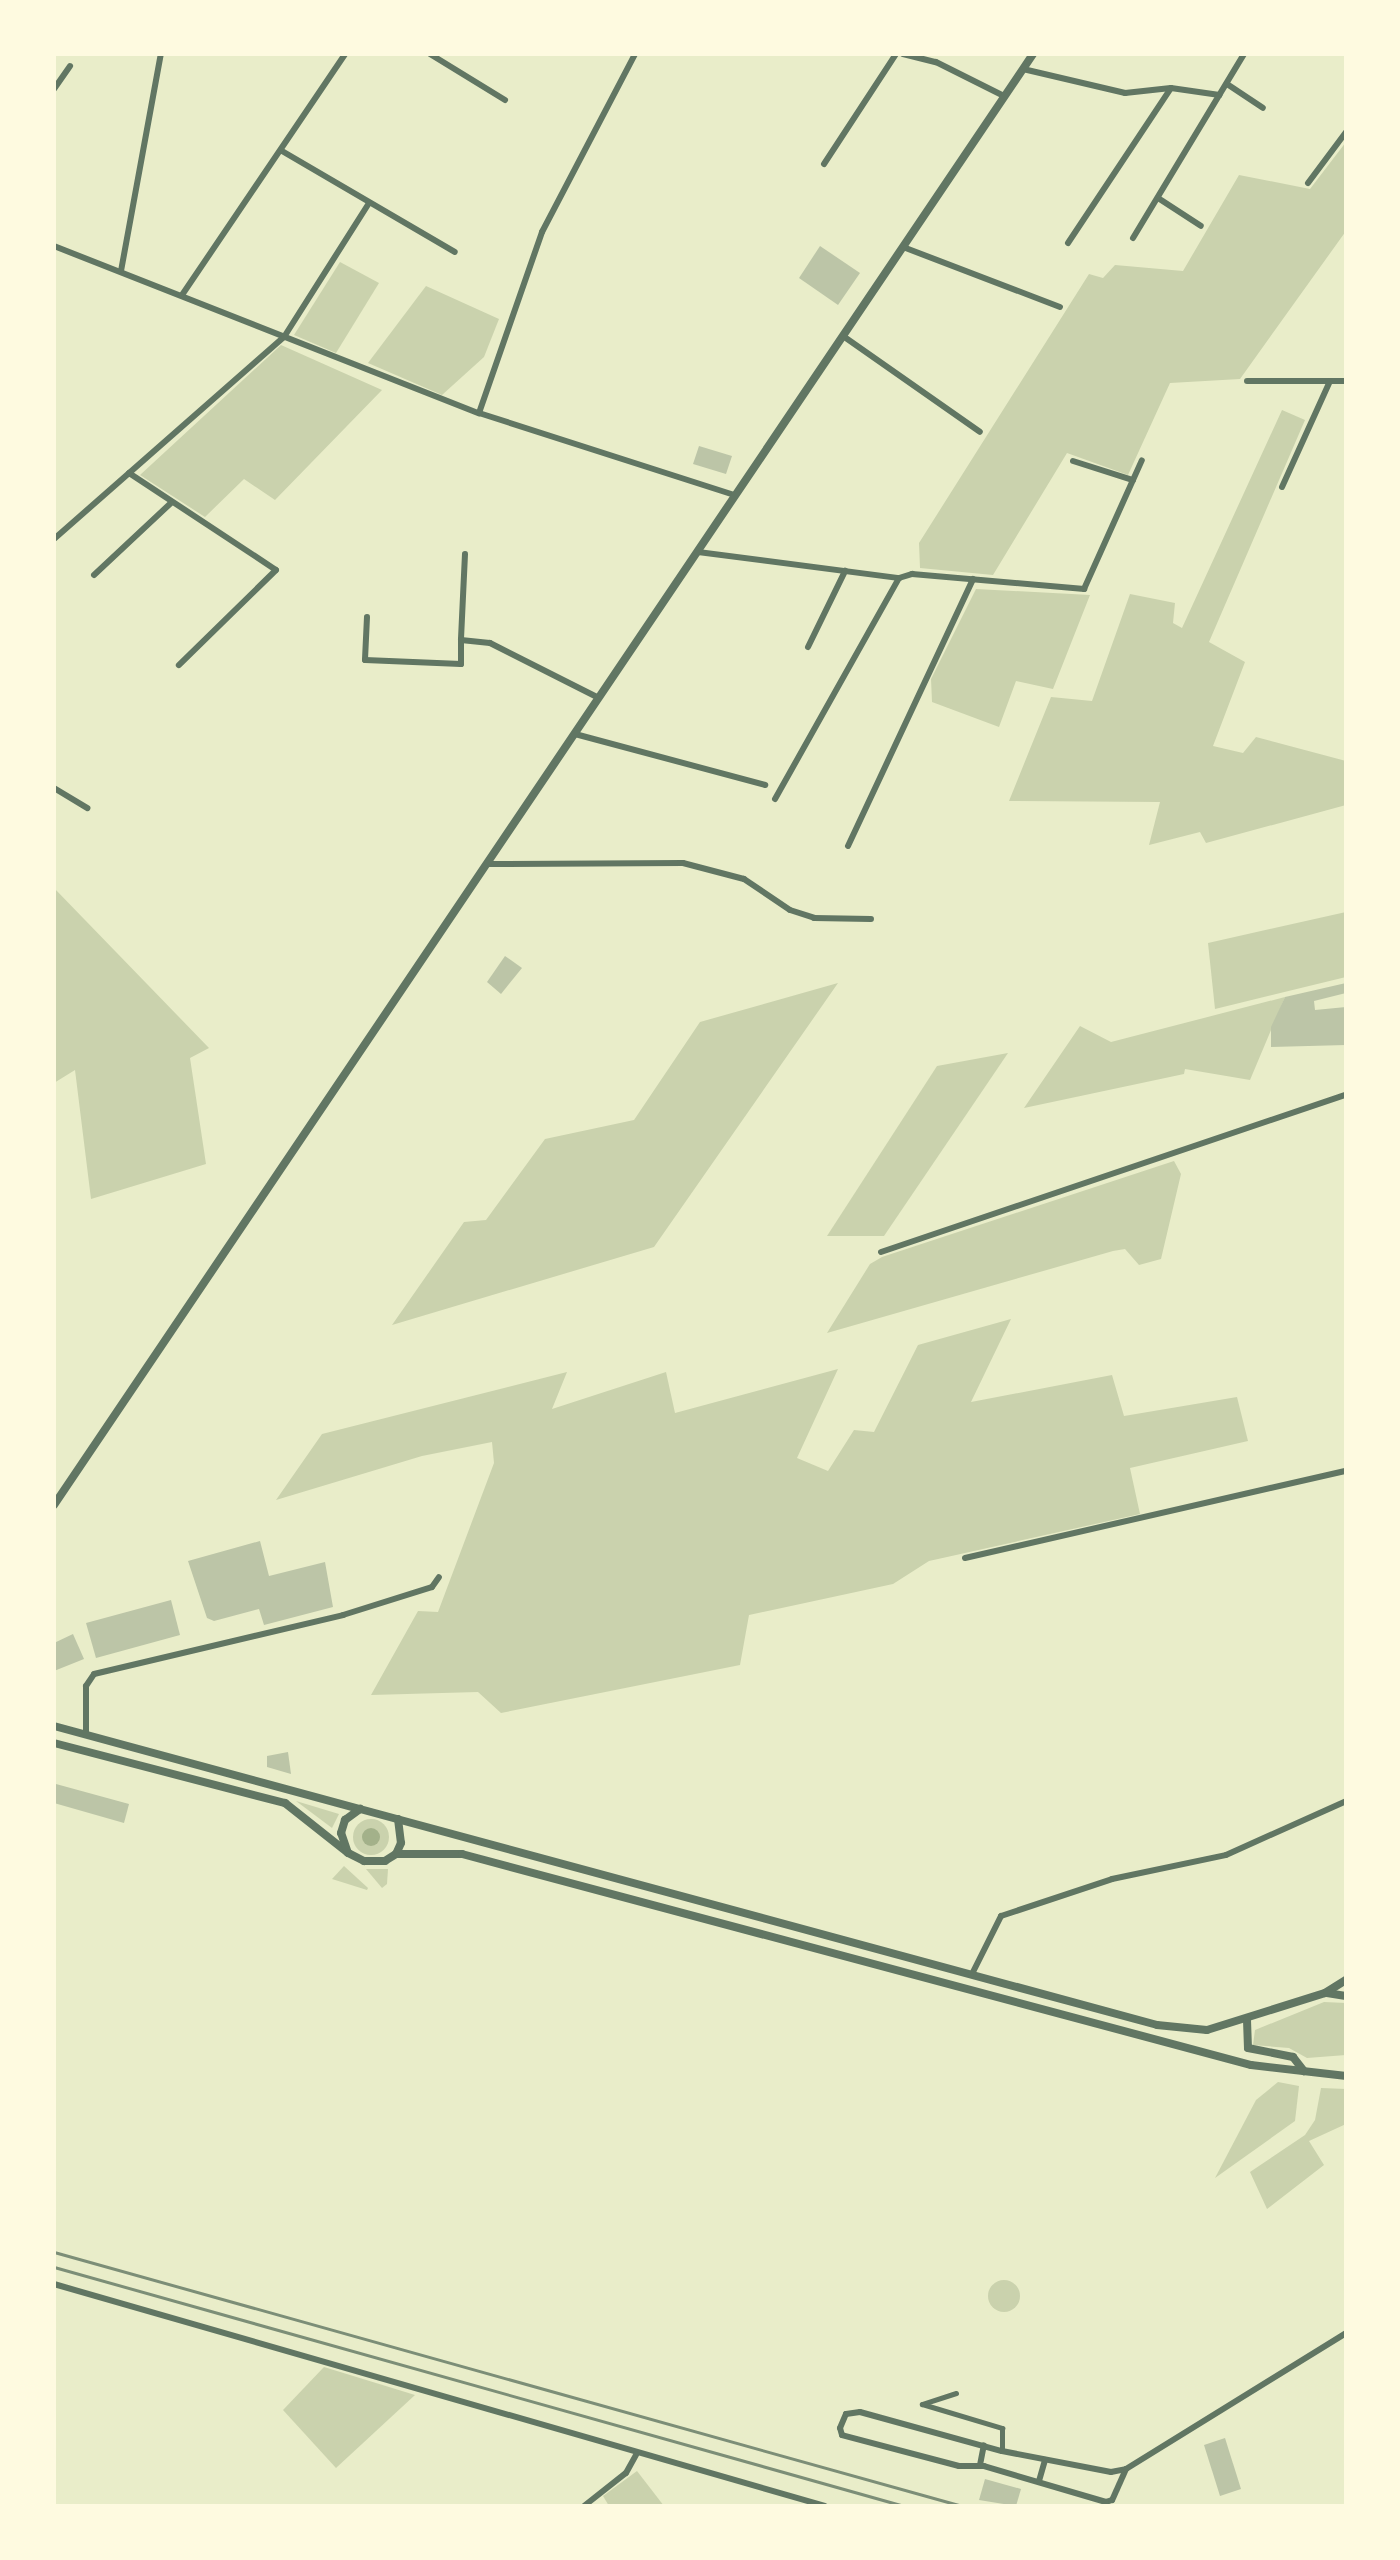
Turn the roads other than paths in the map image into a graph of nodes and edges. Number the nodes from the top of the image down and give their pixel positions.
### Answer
1 (161, 54) edge
2 (345, 54) edge
3 (430, 54) edge
4 (635, 54) edge
5 (896, 54) edge
6 (903, 54) edge
7 (1033, 54) edge
8 (1244, 54) edge
9 (70, 66) dead end
10 (1023, 69) junction
11 (1227, 84) junction
12 (1171, 88) junction
13 (54, 89) edge
14 (1219, 95) junction
15 (1004, 96) junction
16 (505, 100) dead end
17 (1263, 108) dead end
18 (1346, 132) edge
19 (282, 151) junction
20 (824, 164) dead end
21 (1308, 183) dead end
22 (1158, 198) junction
23 (369, 203) junction
24 (1201, 226) dead end
25 (1133, 238) dead end
26 (1068, 243) dead end
27 (54, 246) edge
28 (903, 247) junction
29 (455, 252) dead end
30 (121, 271) junction
31 (182, 295) junction
32 (1060, 307) dead end
33 (843, 336) junction
34 (284, 337) junction
35 (1247, 381) dead end
36 (1330, 381) junction
37 (1346, 381) edge
38 (479, 413) junction
39 (980, 432) dead end
40 (1142, 460) dead end
41 (1073, 461) dead end
42 (129, 473) junction
43 (1133, 480) junction
44 (1282, 487) dead end
45 (735, 495) junction
46 (171, 503) junction
47 (54, 539) edge
48 (698, 552) junction
49 (465, 554) dead end
50 (845, 571) junction
51 (94, 575) dead end
52 (899, 578) junction
53 (973, 579) junction
54 (367, 617) dead end
55 (461, 640) junction
56 (808, 647) dead end
57 (179, 665) dead end
58 (599, 698) junction
59 (575, 734) junction
60 (765, 785) dead end
61 (54, 788) edge
62 (775, 799) dead end
63 (87, 808) dead end
64 (848, 846) dead end
65 (487, 864) junction
66 (871, 919) dead end
67 (1346, 1095) edge
68 (881, 1252) dead end
69 (1346, 1471) edge
70 (54, 1505) edge
71 (965, 1558) dead end
72 (439, 1577) dead end
73 (54, 1726) edge
74 (86, 1735) junction
75 (54, 1743) edge
76 (1346, 1801) edge
77 (360, 1809) junction
78 (398, 1819) junction
79 (348, 1853) junction
80 (396, 1854) junction
81 (972, 1974) junction
82 (1346, 1980) edge
83 (1325, 1993) junction
84 (1346, 1996) edge
85 (1247, 2020) junction
86 (1346, 2068) edge
87 (1304, 2071) junction
88 (1333, 2075) junction
89 (1346, 2076) edge
90 (54, 2284) edge
91 (1346, 2333) edge
92 (956, 2393) dead end
93 (984, 2445) junction
94 (1002, 2451) junction
95 (636, 2455) junction
96 (1045, 2460) junction
97 (980, 2465) junction
98 (1126, 2469) junction
99 (1039, 2481) junction
100 (584, 2506) edge
101 (825, 2506) edge

1 - 30 street
2 - 19 street
3 - 16 street
4 - 38 street
5 - 20 street
6 - 15 street
7 - 10 street
8 - 11 street
9 - 13 street
10 - 12 street
10 - 15 street
11 - 14 street
11 - 17 street
12 - 14 street
12 - 26 street
14 - 22 street
15 - 28 street
18 - 21 street
19 - 23 street
19 - 31 street
22 - 24 street
22 - 25 street
23 - 29 street
23 - 34 street
27 - 30 street
28 - 32 street
28 - 33 street
30 - 31 street
31 - 34 street
33 - 39 street
33 - 45 street
34 - 38 street
34 - 42 street
35 - 36 street
36 - 37 street
36 - 44 street
38 - 45 street
40 - 43 street
41 - 43 street
42 - 46 street
42 - 47 street
43 - 53 street
45 - 48 street
46 - 51 street
46 - 57 street
48 - 50 street
48 - 58 street
49 - 55 street
50 - 52 street
50 - 56 street
52 - 53 street
52 - 62 street
53 - 64 street
54 - 55 street
55 - 58 street
58 - 59 street
59 - 60 street
59 - 65 street
61 - 63 street
65 - 66 street
65 - 70 street
67 - 68 street
69 - 71 street
72 - 74 street
73 - 74 street
74 - 77 street
75 - 79 street
76 - 81 street
77 - 78 street
77 - 79 street
78 - 80 street
78 - 81 street
79 - 80 street
80 - 87 street
81 - 85 street
82 - 83 street
83 - 84 street
83 - 85 street
85 - 87 street
86 - 88 street
87 - 88 street
88 - 89 street
90 - 95 street
91 - 98 street
92 - 94 street
93 - 94 street
93 - 97 street
93 - 97 street
94 - 96 street
95 - 100 street
95 - 101 street
96 - 98 street
96 - 99 street
97 - 99 street
98 - 99 street

